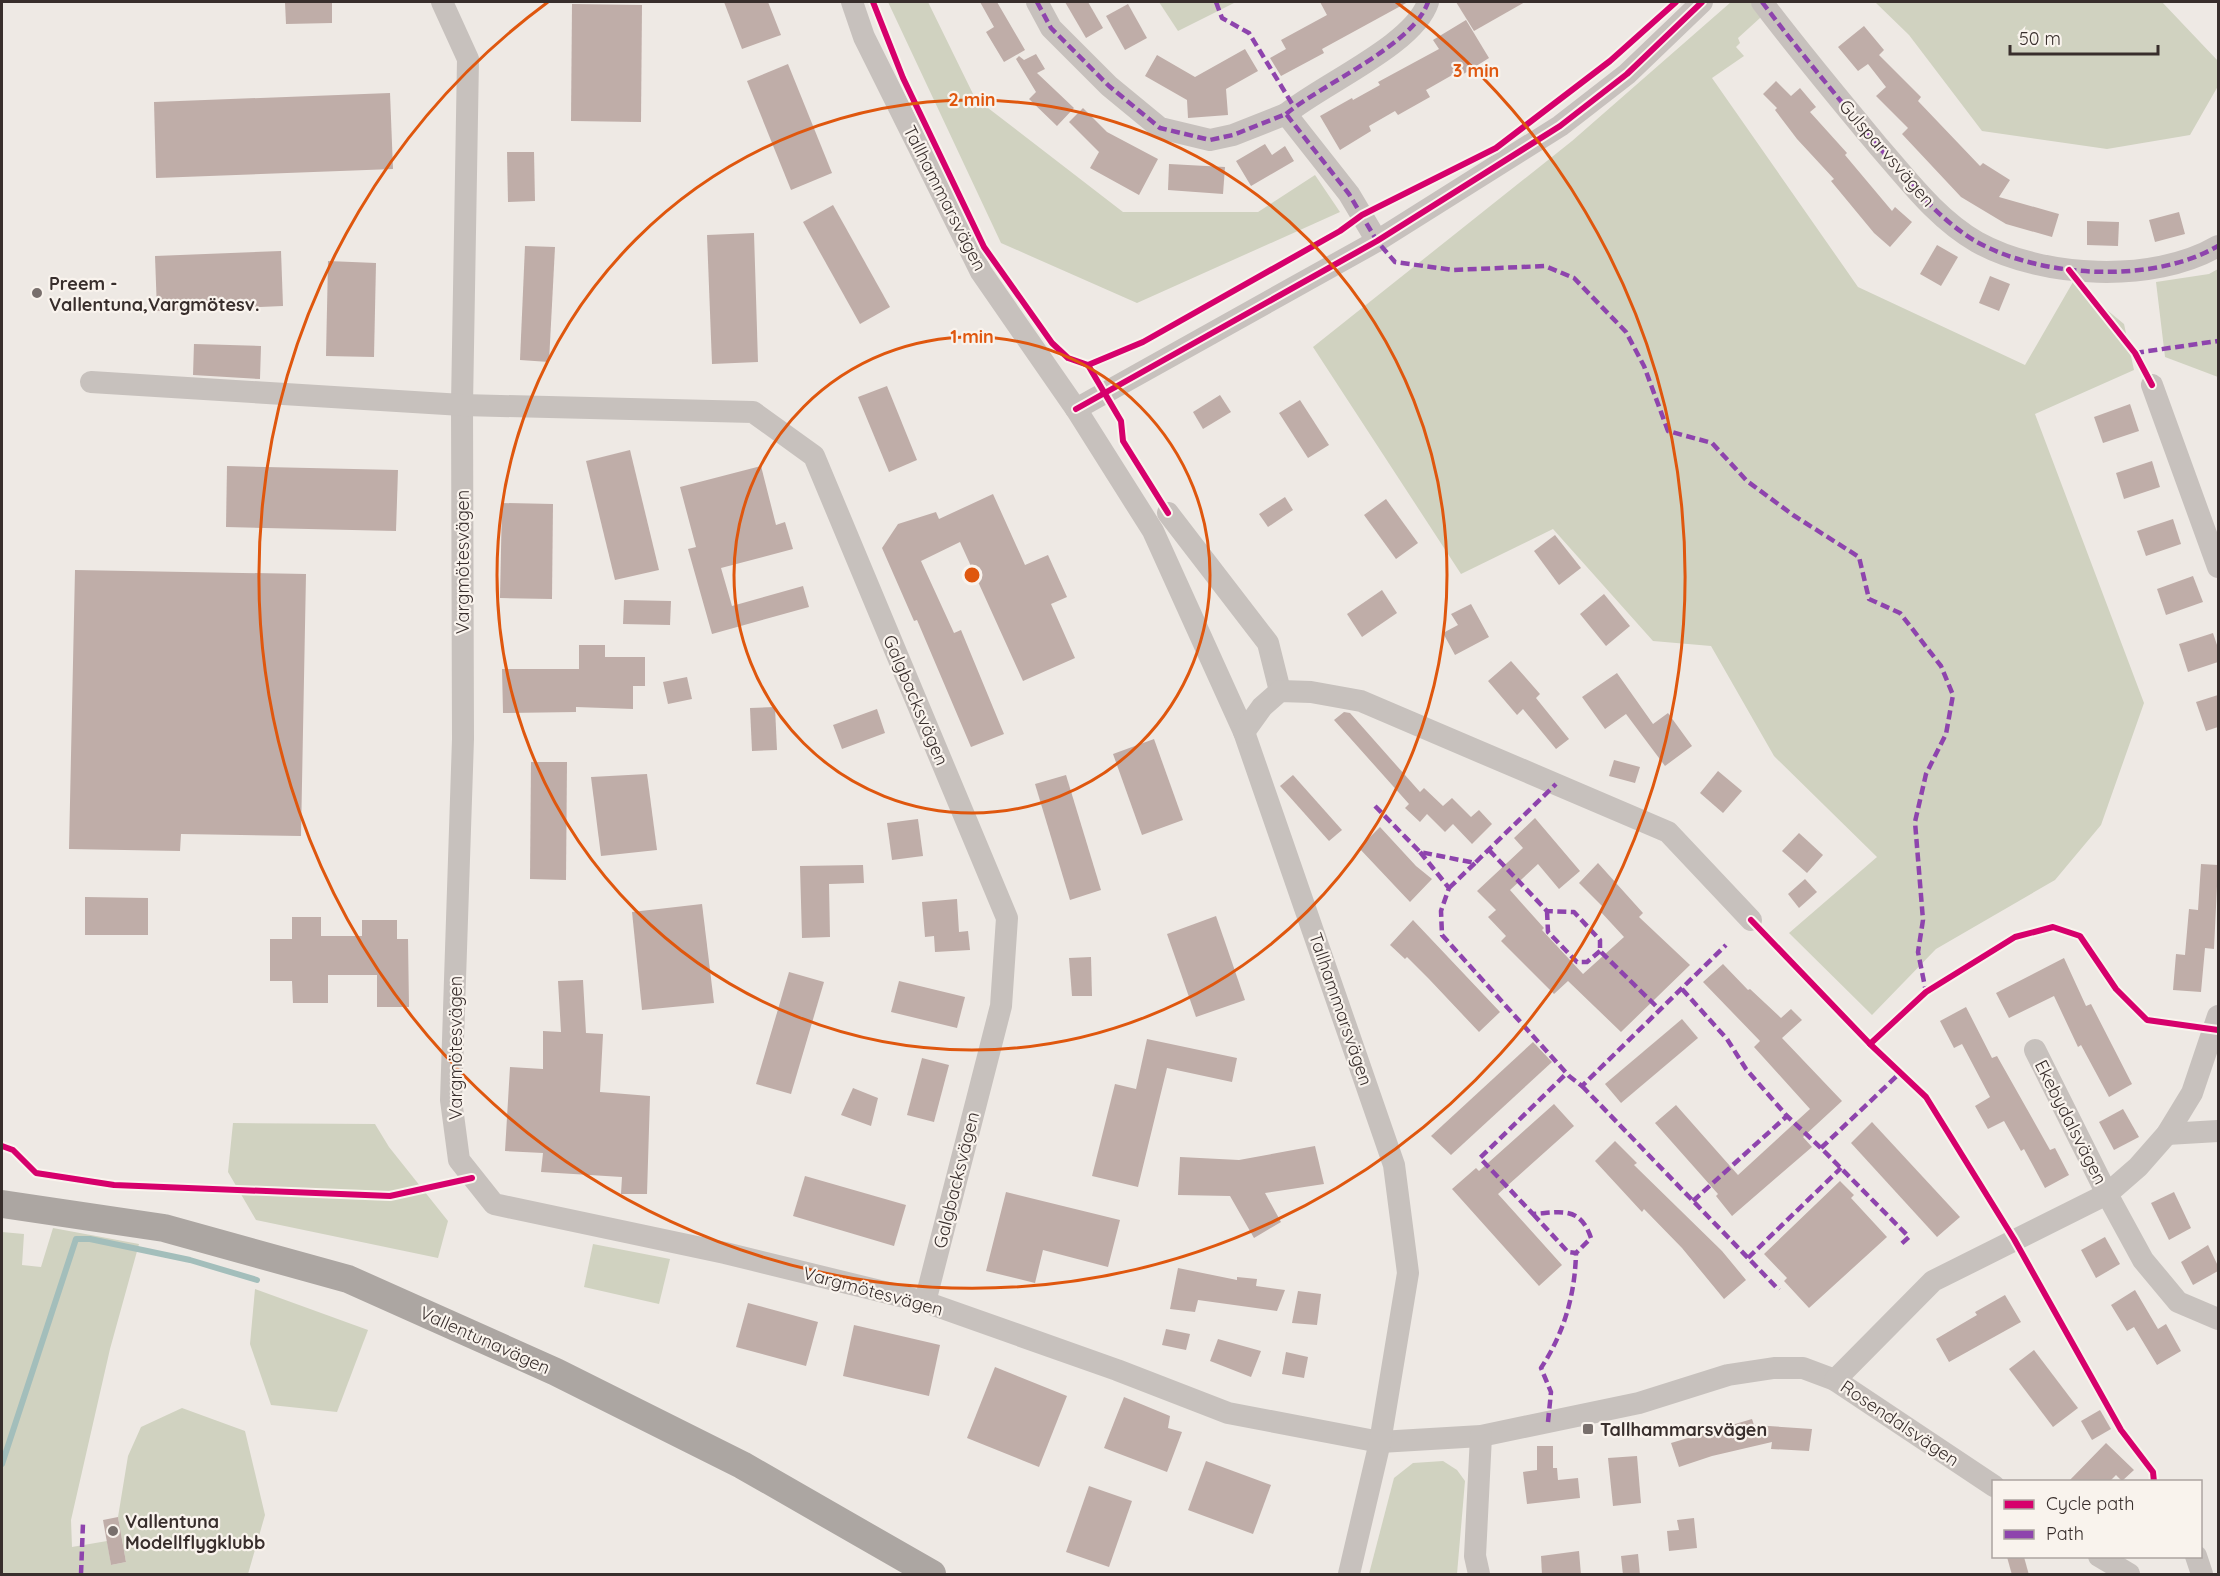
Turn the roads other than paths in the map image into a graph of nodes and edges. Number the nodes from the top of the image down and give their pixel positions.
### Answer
1 (442, 2) edge
2 (852, 2) edge
3 (1037, 2) edge
4 (1428, 2) edge
5 (1702, 2) edge
6 (1762, 2) edge
7 (1286, 114) junction
8 (1377, 241) junction
9 (2218, 246) edge
10 (91, 382) dead end
11 (2152, 385) dead end
12 (462, 405) junction
13 (1076, 409) junction
14 (1168, 513) dead end
15 (2218, 567) edge
16 (1280, 691) junction
17 (1244, 732) junction
18 (1751, 920) dead end
19 (2218, 1016) edge
20 (2035, 1050) dead end
21 (2218, 1131) edge
22 (2167, 1134) junction
23 (2107, 1194) junction
24 (2, 1204) edge
25 (925, 1302) junction
26 (2218, 1318) edge
27 (1836, 1380) junction
28 (1481, 1436) junction
29 (1380, 1443) junction
30 (1992, 1485) edge
31 (2196, 1558) edge
32 (932, 1575) edge
33 (1348, 1575) edge
34 (1479, 1575) edge
35 (2202, 1575) edge

1 - 12 street, Vargmötesvägen
2 - 13 street, Tallhammarsvägen
3 - 7 street
4 - 7 street
5 - 8 street
6 - 9 street, Gulsparvsvägen
7 - 8 street
8 - 13 street
10 - 12 street, Galgbacksvägen
11 - 15 street
12 - 25 street, Vargmötesvägen
12 - 25 street, Galgbacksvägen
13 - 17 street, Tallhammarsvägen
14 - 16 street
16 - 17 street
16 - 18 street
17 - 29 street, Tallhammarsvägen
19 - 22 street, Ekebydalsvägen
20 - 23 street, Ekebydalsvägen
21 - 22 street
22 - 23 street, Ekebydalsvägen
23 - 26 street, Ekebydalsvägen
23 - 27 street, Ekebydalsvägen
24 - 32 main road, Vallentunavägen
25 - 29 street, Vargmötesvägen
27 - 28 street, Rosendalsvägen
27 - 30 street, Rosendalsvägen
28 - 29 street, Rosendalsvägen
28 - 34 street
29 - 33 street, Tallhammarsvägen
31 - 35 street

